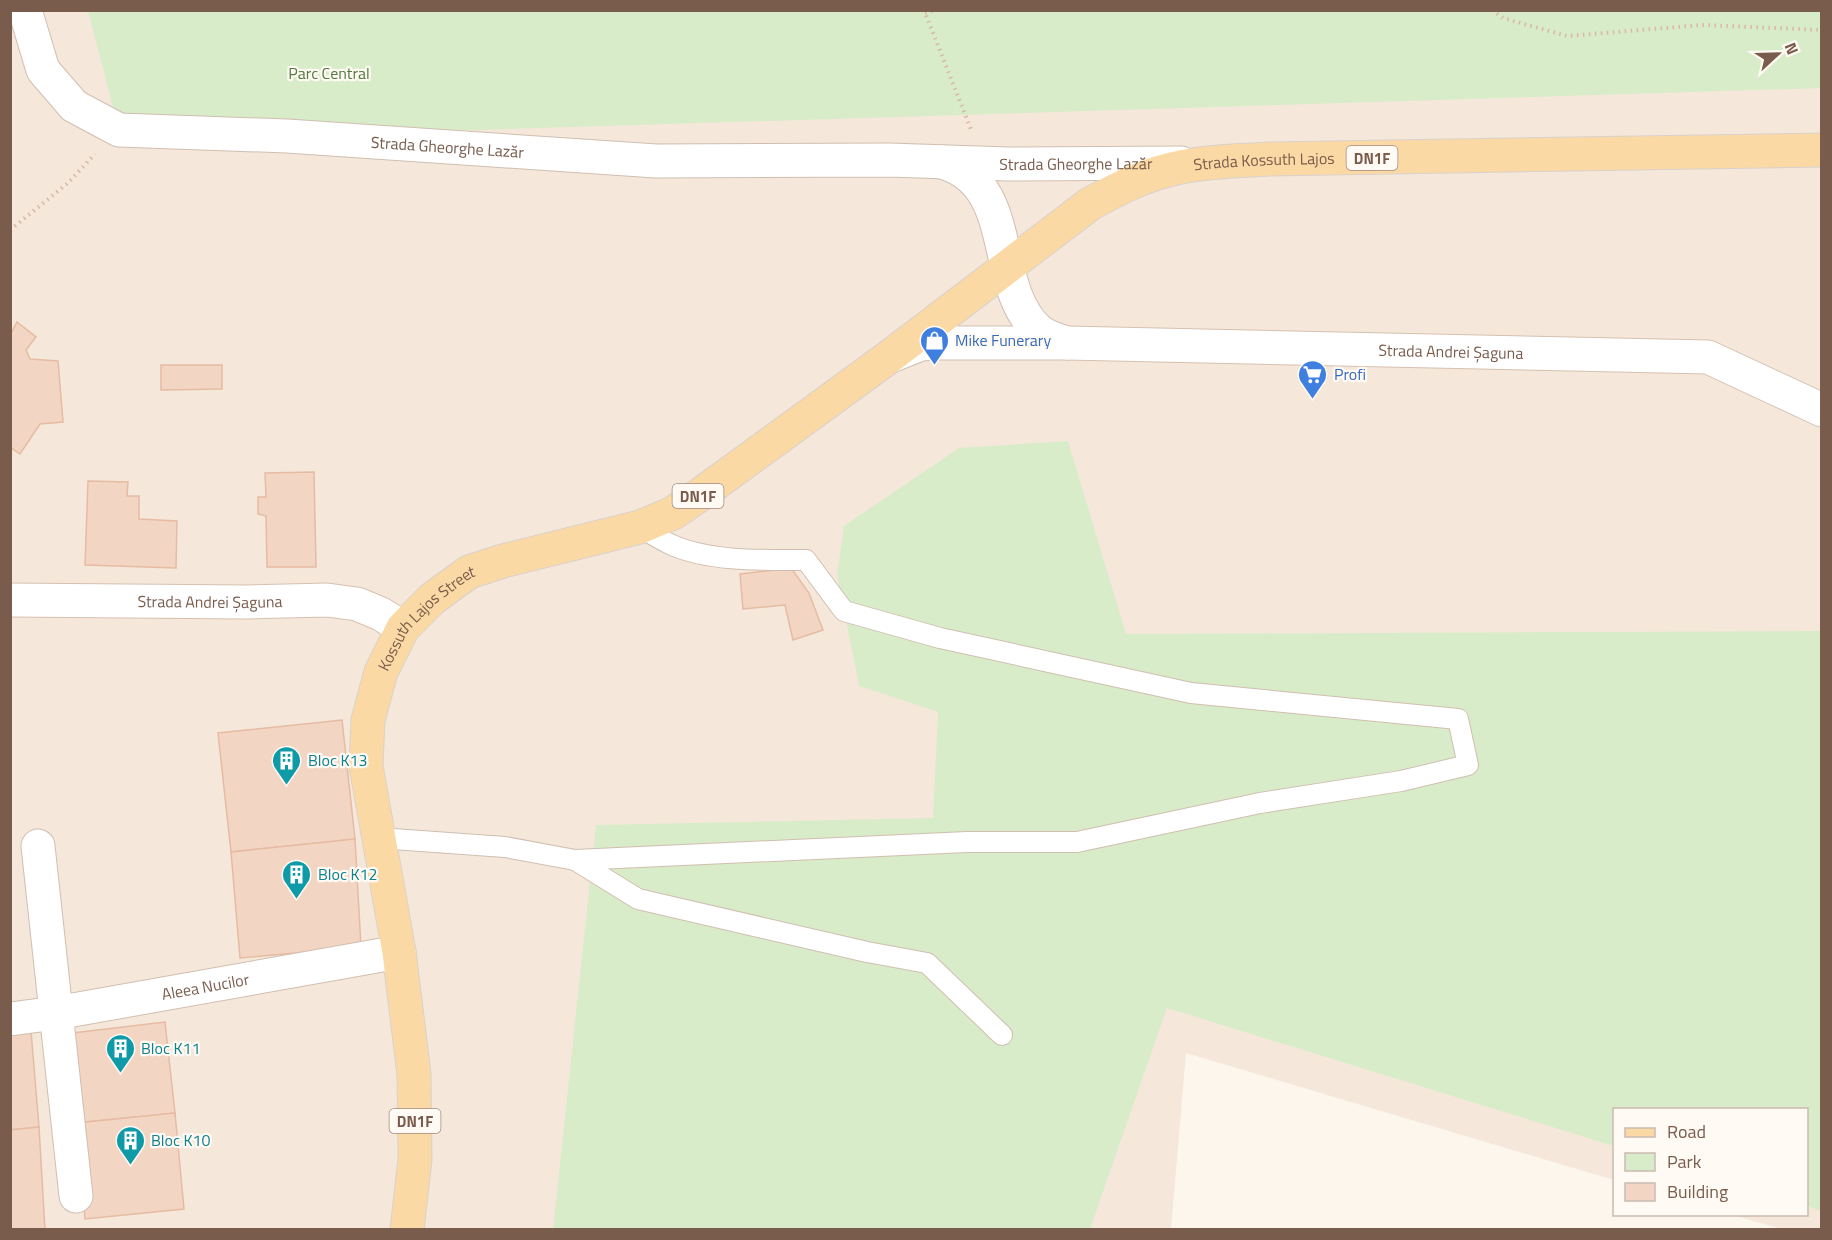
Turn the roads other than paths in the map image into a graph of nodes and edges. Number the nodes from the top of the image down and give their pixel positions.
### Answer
1 (25, 10) edge
2 (1821, 150) edge
3 (938, 161) junction
4 (1213, 163) junction
5 (1008, 266) junction
6 (1067, 343) junction
7 (889, 357) junction
8 (1821, 410) edge
9 (640, 527) junction
10 (10, 600) edge
11 (403, 628) junction
12 (379, 838) junction
13 (38, 846) dead end
14 (575, 860) junction
15 (399, 952) junction
16 (56, 1013) junction
17 (10, 1019) edge
18 (1002, 1035) dead end
19 (76, 1196) dead end
20 (407, 1230) edge

1 - 3 street, Strada Gheorghe Lazăr
2 - 4 main road, Strada Kossuth Lajos / DN1F
3 - 4 street, Strada Gheorghe Lazăr
3 - 5 street, Strada Gheorghe Lazăr
4 - 5 main road, Strada Kossuth Lajos / DN1F
5 - 6 street, Strada Andrei Șaguna
5 - 7 main road, Kossuth Lajos Street / DN1F
6 - 7 street, Strada Andrei Șaguna
6 - 8 street, Strada Andrei Șaguna
7 - 9 main road, Kossuth Lajos Street / DN1F
9 - 11 main road, Kossuth Lajos Street / DN1F
9 - 14 lane
10 - 11 street, Strada Andrei Șaguna
11 - 12 main road, Kossuth Lajos Street / DN1F
12 - 14 lane
12 - 15 main road, Kossuth Lajos Street / DN1F
13 - 16 street
14 - 18 lane
15 - 16 street, Aleea Nucilor
15 - 20 main road, Kossuth Lajos Street / DN1F
16 - 17 street, Aleea Nucilor
16 - 19 street

